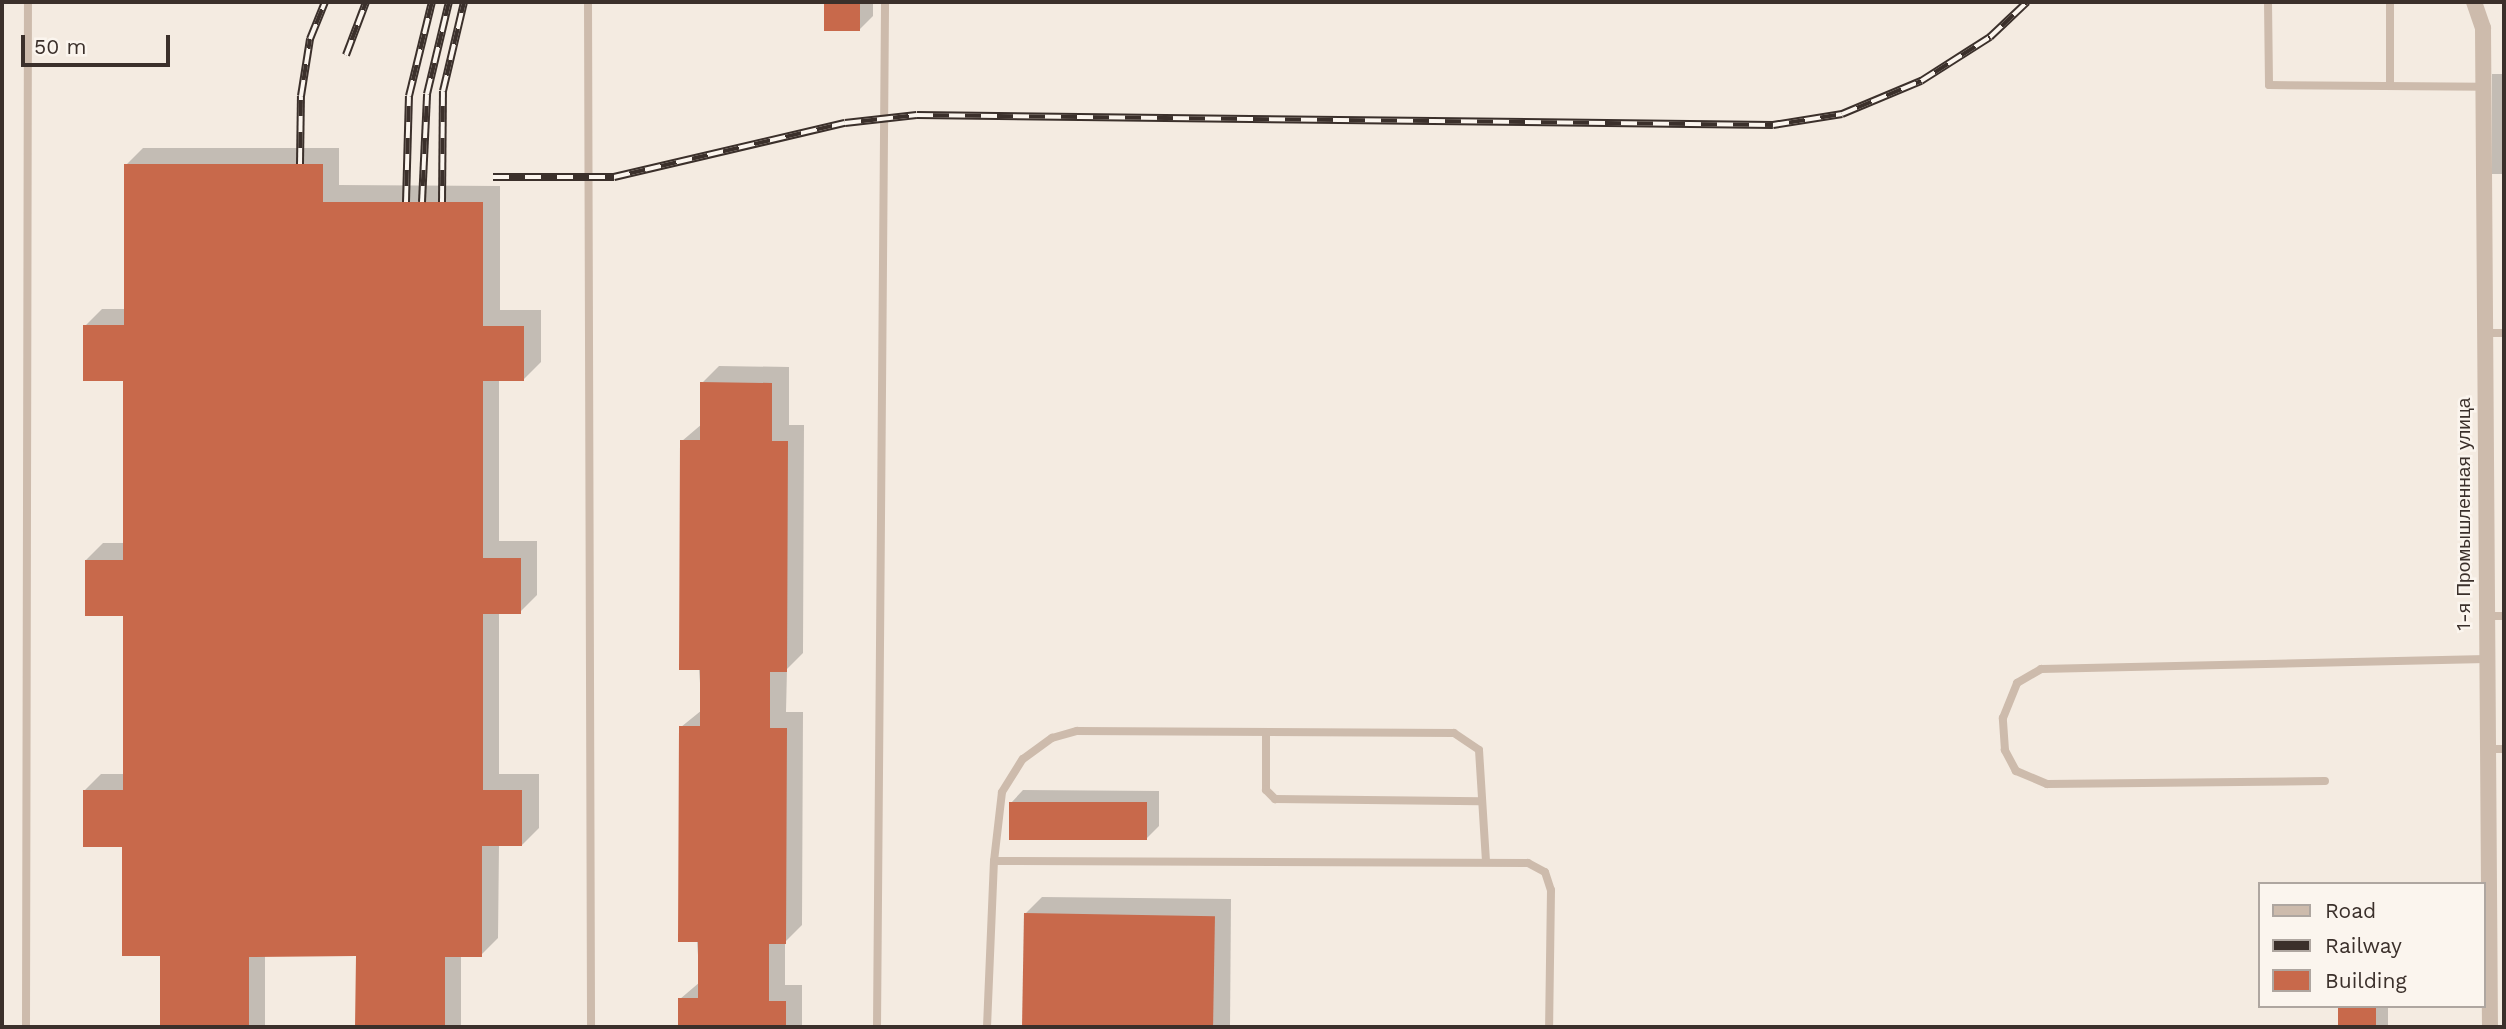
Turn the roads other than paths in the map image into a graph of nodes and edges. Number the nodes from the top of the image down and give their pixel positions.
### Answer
1 (28, 2) edge
2 (588, 2) edge
3 (885, 2) edge
4 (2268, 2) edge
5 (2390, 2) edge
6 (2474, 2) edge
7 (2483, 2) edge
8 (2483, 28) junction
9 (2390, 86) junction
10 (2483, 87) junction
11 (2484, 333) junction
12 (2504, 333) edge
13 (2486, 616) junction
14 (2504, 617) edge
15 (2486, 659) junction
16 (1266, 732) junction
17 (2487, 749) junction
18 (2504, 749) edge
19 (2325, 780) dead end
20 (1481, 801) junction
21 (994, 861) junction
22 (1486, 862) junction
23 (2497, 986) edge
24 (26, 1027) edge
25 (591, 1027) edge
26 (877, 1027) edge
27 (987, 1027) edge
28 (1549, 1027) edge
29 (2490, 1027) edge

1 - 24 lane
2 - 25 lane
3 - 26 lane
4 - 9 lane
5 - 9 lane
6 - 8 street, 1-я Промышленная улица
7 - 8 lane
8 - 10 street, 1-я Промышленная улица
9 - 10 lane
10 - 11 street, 1-я Промышленная улица
11 - 12 lane
11 - 13 street, 1-я Промышленная улица
13 - 14 lane
13 - 15 street, 1-я Промышленная улица
15 - 17 street, 1-я Промышленная улица
15 - 19 lane
16 - 20 lane
16 - 20 lane
16 - 21 lane
17 - 18 lane
17 - 23 street, 1-я Промышленная улица
20 - 22 lane
21 - 22 lane
21 - 27 lane
22 - 28 lane
23 - 29 street, 1-я Промышленная улица

